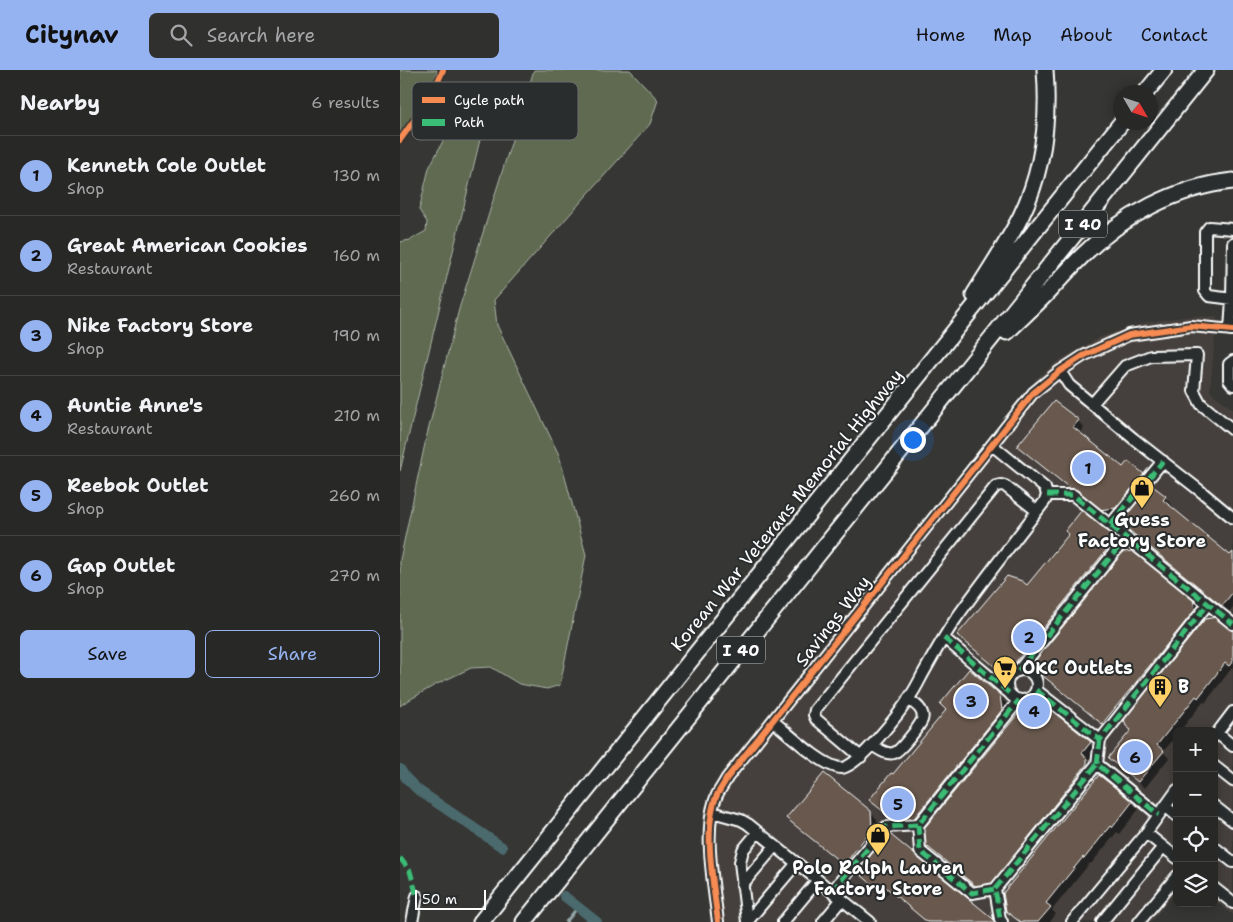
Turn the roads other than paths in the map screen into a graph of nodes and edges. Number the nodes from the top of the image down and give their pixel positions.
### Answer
1 (1045, 70) edge
2 (1164, 70) edge
3 (1206, 70) edge
4 (1152, 85) edge
5 (1116, 130) edge
6 (1233, 181) edge
7 (1233, 229) edge
8 (1233, 243) edge
9 (1232, 299) edge
10 (1231, 330) edge
11 (940, 350) junction
12 (1233, 361) edge
13 (1060, 371) junction
14 (959, 378) junction
15 (1233, 385) edge
16 (1092, 404) junction
17 (1233, 430) edge
18 (992, 445) junction
19 (1163, 461) junction
20 (1047, 495) junction
21 (1037, 511) junction
22 (1233, 518) edge
23 (1110, 525) junction
24 (1126, 538) junction
25 (1208, 604) junction
26 (1233, 624) edge
27 (944, 638) junction
28 (1018, 671) junction
29 (1036, 690) junction
30 (1008, 692) junction
31 (908, 699) junction
32 (1019, 700) junction
33 (1233, 712) edge
34 (773, 721) junction
35 (1218, 732) edge
36 (1218, 736) edge
37 (1100, 740) junction
38 (872, 745) junction
39 (1233, 746) edge
40 (862, 757) junction
41 (1097, 764) junction
42 (1218, 769) edge
43 (1233, 781) edge
44 (1173, 795) edge
45 (1218, 809) edge
46 (1162, 810) junction
47 (712, 812) junction
48 (1173, 814) edge
49 (1233, 821) edge
50 (918, 825) junction
51 (758, 832) junction
52 (1146, 833) junction
53 (775, 846) junction
54 (1163, 847) junction
55 (1218, 849) edge
56 (1173, 855) edge
57 (1233, 862) edge
58 (797, 863) junction
59 (818, 880) junction
60 (1173, 881) edge
61 (742, 885) junction
62 (995, 889) junction
63 (832, 891) junction
64 (1218, 891) edge
65 (417, 896) dead end
66 (842, 899) junction
67 (1233, 903) edge
68 (863, 920) edge
69 (412, 922) edge
70 (481, 922) edge
71 (524, 922) edge
72 (718, 922) edge
73 (747, 922) edge
74 (783, 922) edge
75 (823, 922) edge
76 (1002, 922) edge
77 (1072, 922) edge
78 (1102, 922) edge
79 (1139, 922) edge

1 - 11 highway
2 - 4 highway
3 - 14 highway, I 40
5 - 11 highway, Korean War Veterans Memorial Highway / I 40
6 - 14 highway
7 - 9 street
8 - 9 street
9 - 10 street
10 - 13 street, Savings Way
11 - 70 highway, Korean War Veterans Memorial Highway / I 40
12 - 15 street
13 - 16 street
13 - 18 street, Savings Way
14 - 71 highway, I 40
16 - 17 street
16 - 19 street
18 - 20 street
18 - 34 street, Savings Way
19 - 22 street
19 - 23 street
20 - 21 street
20 - 23 street
21 - 27 street
21 - 40 street
23 - 24 street
24 - 25 street
24 - 28 street
25 - 26 street
25 - 37 street
27 - 30 street
27 - 31 street
28 - 29 street
28 - 30 street
29 - 32 street
29 - 37 street
30 - 32 street
31 - 38 street
31 - 38 street
32 - 50 street
33 - 35 street
34 - 40 street
34 - 47 street, Savings Way
36 - 39 street
37 - 41 street
38 - 40 street
41 - 46 street
41 - 62 street
42 - 43 street
44 - 46 street
45 - 49 street
46 - 48 street
46 - 52 street
47 - 51 street
47 - 72 street, Savings Way
50 - 62 street
50 - 63 street
51 - 53 street
51 - 61 street
52 - 54 street
52 - 77 street
53 - 58 street
53 - 61 street
54 - 56 street
54 - 78 street
55 - 57 street
58 - 59 street
58 - 73 street
59 - 63 street
59 - 74 street
60 - 79 street
61 - 73 street
62 - 76 street
63 - 66 street
64 - 67 street
65 - 69 street
66 - 68 street
66 - 75 street

